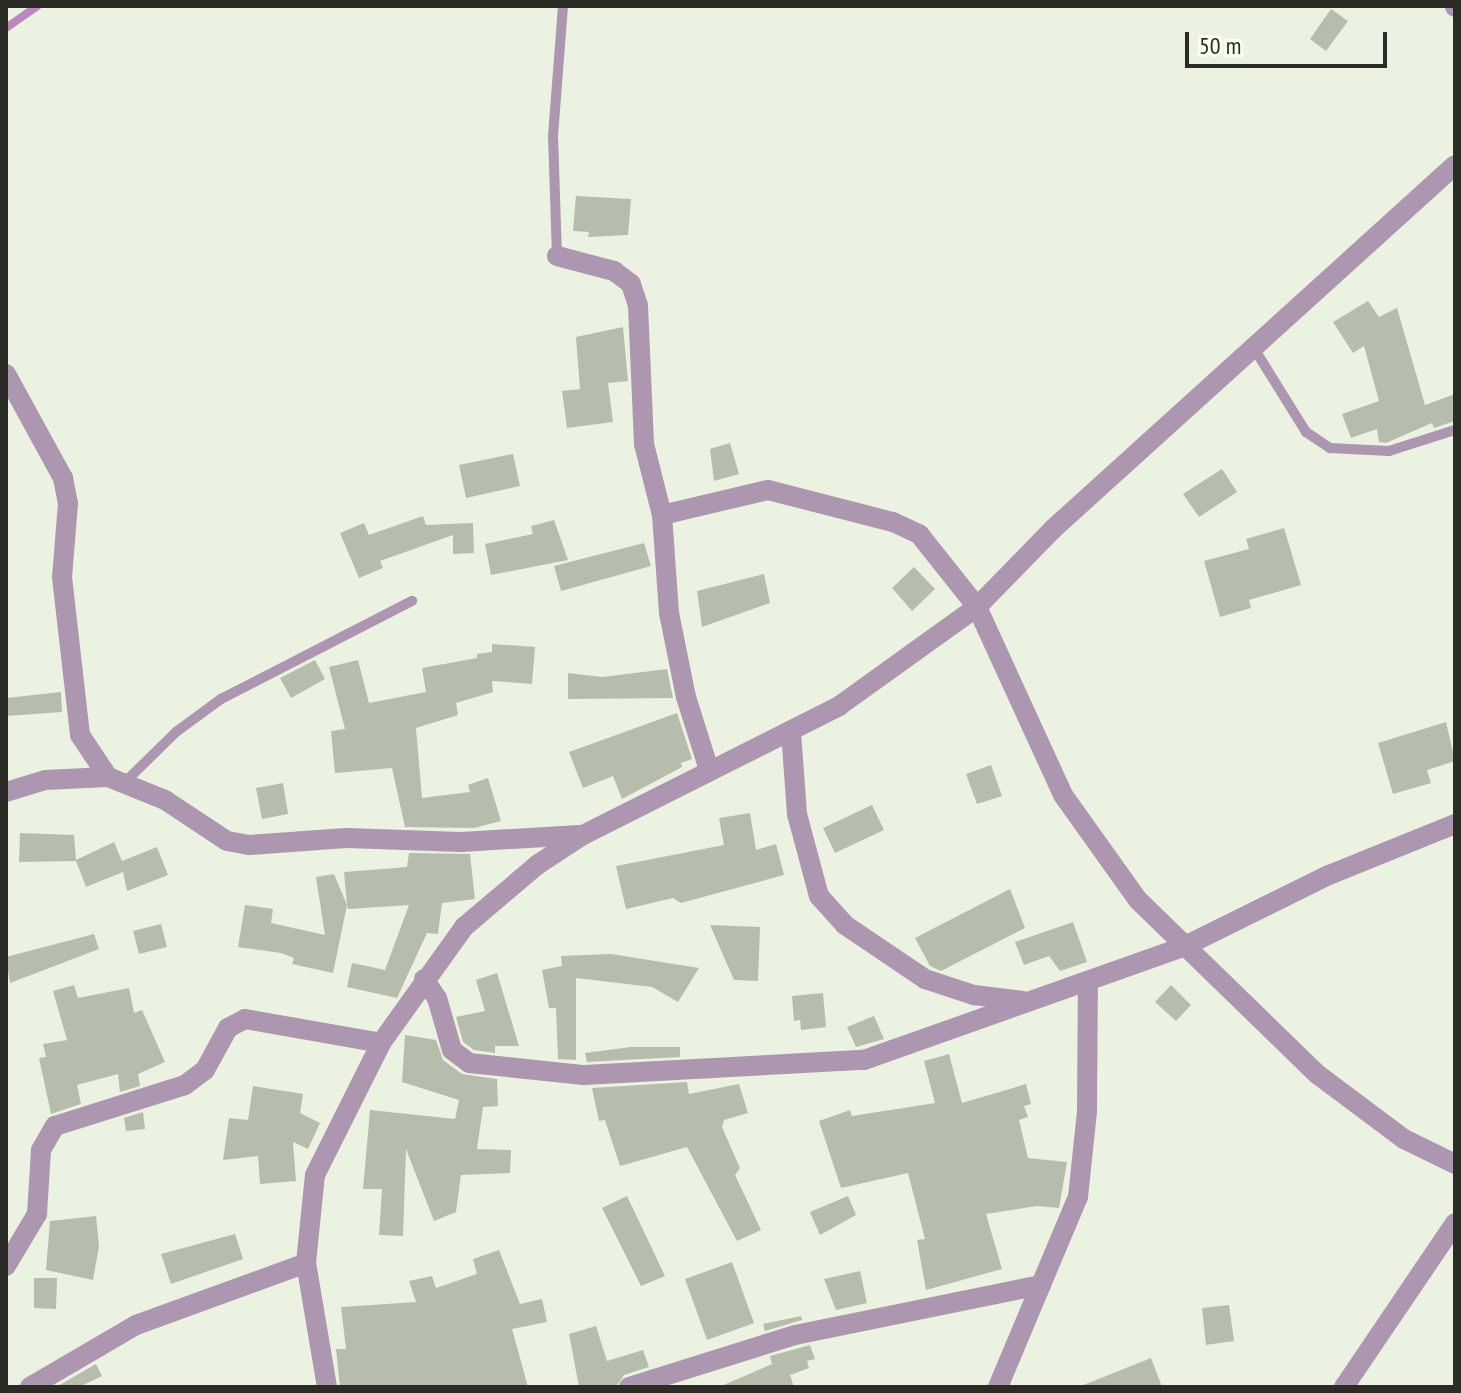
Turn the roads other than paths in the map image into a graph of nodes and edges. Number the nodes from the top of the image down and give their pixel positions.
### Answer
1 (563, 6) edge
2 (1455, 165) edge
3 (557, 256) joint
4 (1255, 350) junction
5 (6, 374) edge
6 (1455, 430) edge
7 (662, 515) junction
8 (412, 601) dead end
9 (977, 607) junction
10 (791, 732) junction
11 (709, 770) junction
12 (117, 779) junction
13 (6, 792) edge
14 (1455, 824) edge
15 (583, 835) junction
16 (1183, 947) junction
17 (424, 979) junction
18 (1088, 981) junction
19 (1029, 1002) junction
20 (381, 1043) junction
21 (1455, 1164) edge
22 (1455, 1223) edge
23 (306, 1263) junction
24 (6, 1266) edge
25 (1041, 1285) junction
26 (30, 1387) edge
27 (327, 1387) edge
28 (629, 1387) edge
29 (998, 1387) edge
30 (1344, 1387) edge

1 - 3 lane
2 - 4 street
3 - 7 street
4 - 6 lane
4 - 9 street
5 - 12 street
7 - 9 street
7 - 11 street
8 - 12 lane
9 - 10 street
9 - 16 street
10 - 11 street
10 - 19 street
11 - 15 street
12 - 13 street
12 - 15 street
14 - 16 street
15 - 17 street
16 - 18 street
16 - 21 street
17 - 19 street
17 - 20 street
18 - 19 street
18 - 25 street
20 - 23 street
20 - 24 street
22 - 30 street
23 - 26 street
23 - 27 street
25 - 28 street
25 - 29 street

